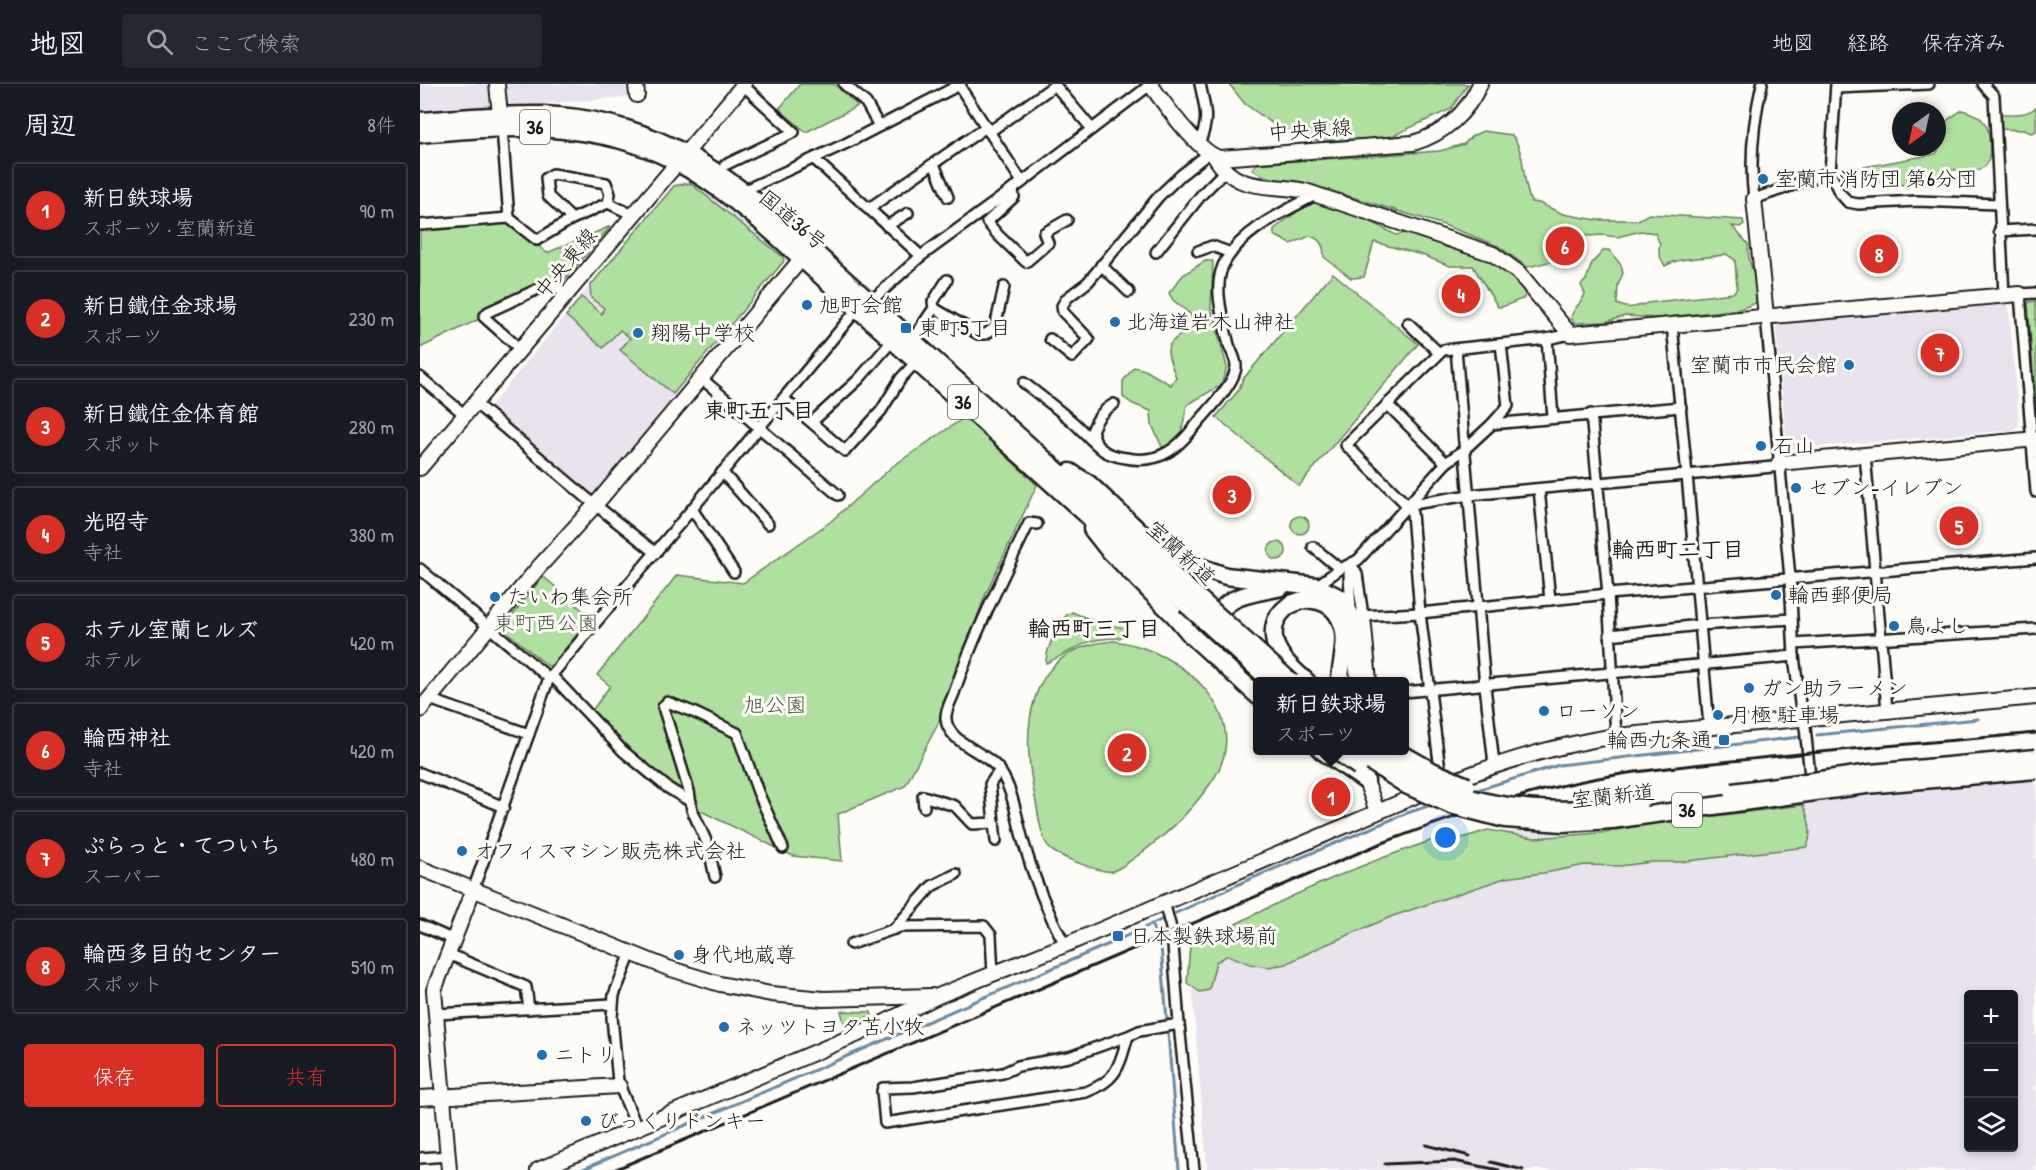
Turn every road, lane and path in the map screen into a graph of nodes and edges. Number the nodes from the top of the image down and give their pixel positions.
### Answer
1 (497, 84) edge
2 (743, 84) edge
3 (843, 84) edge
4 (959, 84) edge
5 (1150, 84) edge
6 (1200, 84) edge
7 (1480, 84) edge
8 (1762, 84) edge
9 (1929, 84) edge
10 (1983, 84) edge
11 (1055, 85) edge
12 (1836, 86) edge
13 (420, 121) edge
14 (501, 122) junction
15 (879, 126) junction
16 (988, 129) junction
17 (1092, 129) junction
18 (420, 134) edge
19 (1208, 151) junction
20 (681, 157) junction
21 (814, 159) junction
22 (934, 164) junction
23 (725, 165) dead end
24 (1225, 171) junction
25 (1830, 172) junction
26 (1022, 182) junction
27 (1013, 189) junction
28 (745, 190) junction
29 (1317, 194) junction
30 (948, 197) dead end
31 (1754, 199) junction
32 (608, 203) junction
33 (1998, 204) junction
34 (868, 209) junction
35 (908, 213) dead end
36 (633, 215) junction
37 (509, 218) junction
38 (572, 219) junction
39 (1067, 220) dead end
40 (420, 225) edge
41 (887, 226) junction
42 (2036, 230) edge
43 (1999, 231) junction
44 (1198, 251) dead end
45 (1156, 252) dead end
46 (1231, 254) junction
47 (921, 256) junction
48 (802, 258) junction
49 (1101, 265) junction
50 (947, 280) dead end
51 (1004, 287) dead end
52 (1129, 292) dead end
53 (2036, 293) edge
54 (567, 294) junction
55 (2020, 294) junction
56 (2004, 295) junction
57 (864, 305) junction
58 (934, 308) junction
59 (1766, 316) junction
60 (1408, 323) dead end
61 (1672, 325) junction
62 (1570, 334) junction
63 (1050, 339) dead end
64 (1547, 339) junction
65 (893, 340) junction
66 (912, 340) junction
67 (1501, 344) junction
68 (1456, 348) junction
69 (520, 349) junction
70 (1439, 353) junction
71 (917, 361) junction
72 (420, 377) edge
73 (701, 378) junction
74 (1024, 383) dead end
75 (784, 399) junction
76 (475, 403) junction
77 (1114, 404) dead end
78 (1387, 404) junction
79 (1681, 407) junction
80 (1591, 414) junction
81 (465, 415) junction
82 (1553, 418) junction
83 (812, 422) junction
84 (1492, 424) junction
85 (758, 428) junction
86 (2033, 440) edge
87 (1097, 444) junction
88 (1465, 449) junction
89 (1865, 454) junction
90 (1042, 458) junction
91 (1446, 463) junction
92 (1779, 463) junction
93 (420, 468) edge
94 (722, 472) junction
95 (1687, 475) junction
96 (1597, 483) junction
97 (1539, 489) junction
98 (2036, 492) edge
99 (838, 495) dead end
100 (1469, 495) junction
101 (1067, 496) joint
102 (596, 504) junction
103 (1407, 505) junction
104 (692, 509) junction
105 (768, 524) dead end
106 (1037, 524) dead end
107 (1313, 546) dead end
108 (656, 553) junction
109 (2036, 558) edge
110 (1351, 564) junction
111 (420, 569) edge
112 (1340, 569) junction
113 (734, 572) dead end
114 (1874, 573) junction
115 (1790, 578) junction
116 (1291, 584) junction
117 (1316, 586) junction
118 (1697, 587) junction
119 (1608, 594) junction
120 (1550, 600) junction
121 (1185, 605) junction
122 (1479, 607) junction
123 (1420, 613) junction
124 (1358, 616) junction
125 (1792, 619) junction
126 (1700, 625) junction
127 (489, 626) junction
128 (2036, 629) edge
129 (1610, 635) junction
130 (1880, 639) junction
131 (1794, 644) junction
132 (1794, 656) junction
133 (1703, 664) junction
134 (1613, 671) junction
135 (1267, 677) edge
136 (1285, 677) edge
137 (1303, 677) edge
138 (1340, 677) edge
139 (1358, 677) edge
140 (1368, 677) edge
141 (549, 678) junction
142 (1253, 679) edge
143 (1485, 686) junction
144 (1431, 690) junction
145 (1253, 692) edge
146 (1409, 692) edge
147 (2036, 697) edge
148 (424, 704) edge
149 (1887, 710) junction
150 (1804, 717) junction
151 (1708, 726) junction
152 (529, 734) junction
153 (1616, 736) junction
154 (1328, 755) edge
155 (1342, 755) edge
156 (1360, 755) edge
157 (1364, 755) edge
158 (1374, 755) edge
159 (1382, 755) edge
160 (1404, 755) edge
161 (2036, 758) edge
162 (1494, 764) junction
163 (1000, 770) junction
164 (2036, 770) edge
165 (420, 773) edge
166 (1366, 781) junction
167 (1443, 785) junction
168 (1812, 799) dead end
169 (691, 802) junction
170 (504, 807) junction
171 (924, 807) dead end
172 (1381, 810) junction
173 (1568, 811) junction
174 (1611, 820) junction
175 (994, 823) junction
176 (996, 841) dead end
177 (783, 848) dead end
178 (420, 868) edge
179 (956, 874) dead end
180 (715, 877) dead end
181 (473, 890) junction
182 (1164, 902) junction
183 (420, 925) edge
184 (894, 929) junction
185 (454, 940) junction
186 (851, 945) dead end
187 (1065, 945) junction
188 (631, 953) junction
189 (448, 954) junction
190 (993, 975) junction
191 (427, 990) edge
192 (938, 996) junction
193 (612, 1004) junction
194 (529, 1009) junction
195 (436, 1014) junction
196 (1171, 1025) junction
197 (1128, 1036) junction
198 (619, 1086) junction
199 (442, 1097) junction
200 (420, 1098) edge
201 (637, 1128) junction
202 (420, 1158) edge
203 (448, 1163) edge
204 (538, 1170) edge
205 (1194, 1170) edge

1 - 14 street
2 - 20 street, 中央東線
2 - 23 street
3 - 15 street
4 - 15 street
4 - 16 street
5 - 17 street
5 - 19 street
6 - 19 street
7 - 19 street, 中央東線
8 - 31 street
9 - 12 street
10 - 33 street
11 - 16 street
11 - 17 street
12 - 25 street
13 - 14 highway, 国道36号 / 36
14 - 18 highway, 国道36号 / 36
14 - 20 highway, 国道36号 / 36
14 - 37 street
15 - 21 street
16 - 22 street
16 - 26 street
17 - 26 street
19 - 24 street
19 - 49 street
20 - 28 highway, 国道36号 / 36
20 - 36 street, 中央東線
20 - 48 highway, 国道36号 / 36
21 - 28 street
21 - 34 street
22 - 30 street
22 - 34 street
24 - 29 street
24 - 45 street
25 - 31 street
25 - 33 street
26 - 27 street
27 - 39 street
27 - 47 street
28 - 57 highway, 国道36号 / 36
29 - 46 street
29 - 62 street
31 - 59 street
32 - 36 street
32 - 38 street
32 - 38 street
33 - 43 street
34 - 41 street
35 - 41 street
36 - 54 street, 中央東線
37 - 38 street
37 - 40 street
41 - 47 street
42 - 43 street
43 - 56 street
44 - 46 street
46 - 87 street
47 - 57 street
48 - 57 highway, 国道36号 / 36
48 - 73 street
49 - 52 street
49 - 63 street
50 - 58 street
51 - 58 street
53 - 55 street
54 - 69 street, 中央東線
54 - 69 street
55 - 56 street
55 - 86 street
56 - 59 street
57 - 65 highway, 国道36号 / 36
57 - 66 highway, 国道36号 / 36
57 - 75 street
58 - 66 street
59 - 61 street
59 - 92 street
60 - 70 street
61 - 62 street
61 - 79 street
62 - 64 street
64 - 67 street
64 - 82 street
65 - 71 highway, 国道36号 / 36
65 - 83 street
66 - 90 highway, 国道36号 / 36
67 - 68 street
67 - 84 street
68 - 70 street
68 - 88 street
69 - 76 street, 中央東線
70 - 78 street
71 - 83 street
71 - 101 highway, 国道36号 / 36
72 - 81 street
73 - 85 street
73 - 102 street
74 - 87 street
75 - 83 street
75 - 85 street
76 - 81 street, 中央東線
76 - 102 street
77 - 87 street
78 - 91 street
78 - 103 street
79 - 80 street
79 - 95 street
80 - 82 street
80 - 96 street
81 - 93 street, 中央東線
82 - 84 street
84 - 88 street
85 - 94 street
85 - 99 street
86 - 89 street
86 - 98 street
88 - 91 street
88 - 100 street
89 - 92 street
89 - 114 street
90 - 116 highway
90 - 121 highway, 室蘭新道 / 36
91 - 103 street
92 - 95 street
92 - 115 street
94 - 104 street
94 - 105 street
95 - 96 street
95 - 118 street
96 - 97 street
96 - 119 street
97 - 100 street
97 - 120 street
100 - 103 street
100 - 122 street
101 - 121 highway, 室蘭新道 / 36
102 - 108 street
102 - 127 street
103 - 110 street
103 - 123 street
104 - 108 street
104 - 113 street
106 - 163 street
107 - 112 street
108 - 141 street
109 - 114 street
110 - 112 street
110 - 124 street
111 - 127 street
112 - 117 street
114 - 115 street
114 - 130 street
115 - 118 street
115 - 125 street
116 - 117 highway
116 - 142 highway
117 - 124 highway
118 - 119 street
118 - 126 street
119 - 120 street
119 - 129 street
120 - 122 street
121 - 135 highway, 室蘭新道 / 36, bridge
121 - 136 highway, 室蘭新道 / 36, bridge
121 - 145 highway
122 - 123 street
122 - 143 street
123 - 124 street
123 - 144 street
124 - 139 street
124 - 140 street
125 - 126 street
125 - 131 street
126 - 129 street
126 - 133 street
127 - 141 street
127 - 148 street
128 - 130 street
129 - 134 street
130 - 131 street
130 - 149 street
131 - 132 street
132 - 133 street
132 - 150 street
133 - 134 street
133 - 151 street
134 - 143 street
134 - 153 street
137 - 138 highway
141 - 152 street
141 - 169 street
143 - 144 street
143 - 162 street
144 - 146 street
144 - 167 street
147 - 149 street
148 - 152 street
149 - 150 street
150 - 151 street
150 - 168 street
151 - 153 street
152 - 170 street
153 - 162 street
154 - 166 highway
155 - 174 highway, bridge
156 - 174 highway, 室蘭新道 / 36, bridge
157 - 166 street
158 - 172 street
159 - 173 highway, 室蘭新道 / 36, bridge
160 - 173 highway, bridge
161 - 173 highway, 室蘭新道 / 36, bridge
162 - 167 street
163 - 175 street
163 - 187 street
164 - 174 highway, 室蘭新道 / 36, bridge
165 - 170 street
166 - 172 street
167 - 172 street
169 - 177 street
169 - 180 street
170 - 181 street
171 - 175 street
172 - 182 street
175 - 176 street
178 - 181 street
179 - 184 street
181 - 185 street
181 - 188 street
182 - 187 street
182 - 196 street
183 - 185 street
184 - 186 street
184 - 190 street
185 - 189 street
187 - 190 street
188 - 192 street
188 - 193 street
189 - 191 street
189 - 194 street
190 - 192 street
191 - 195 street
192 - 201 street
193 - 194 street
193 - 198 street
194 - 195 street
195 - 199 street
196 - 197 street
196 - 205 street
197 - 197 street
198 - 199 street
198 - 201 street
199 - 200 street
199 - 203 street
201 - 204 street
202 - 203 street

